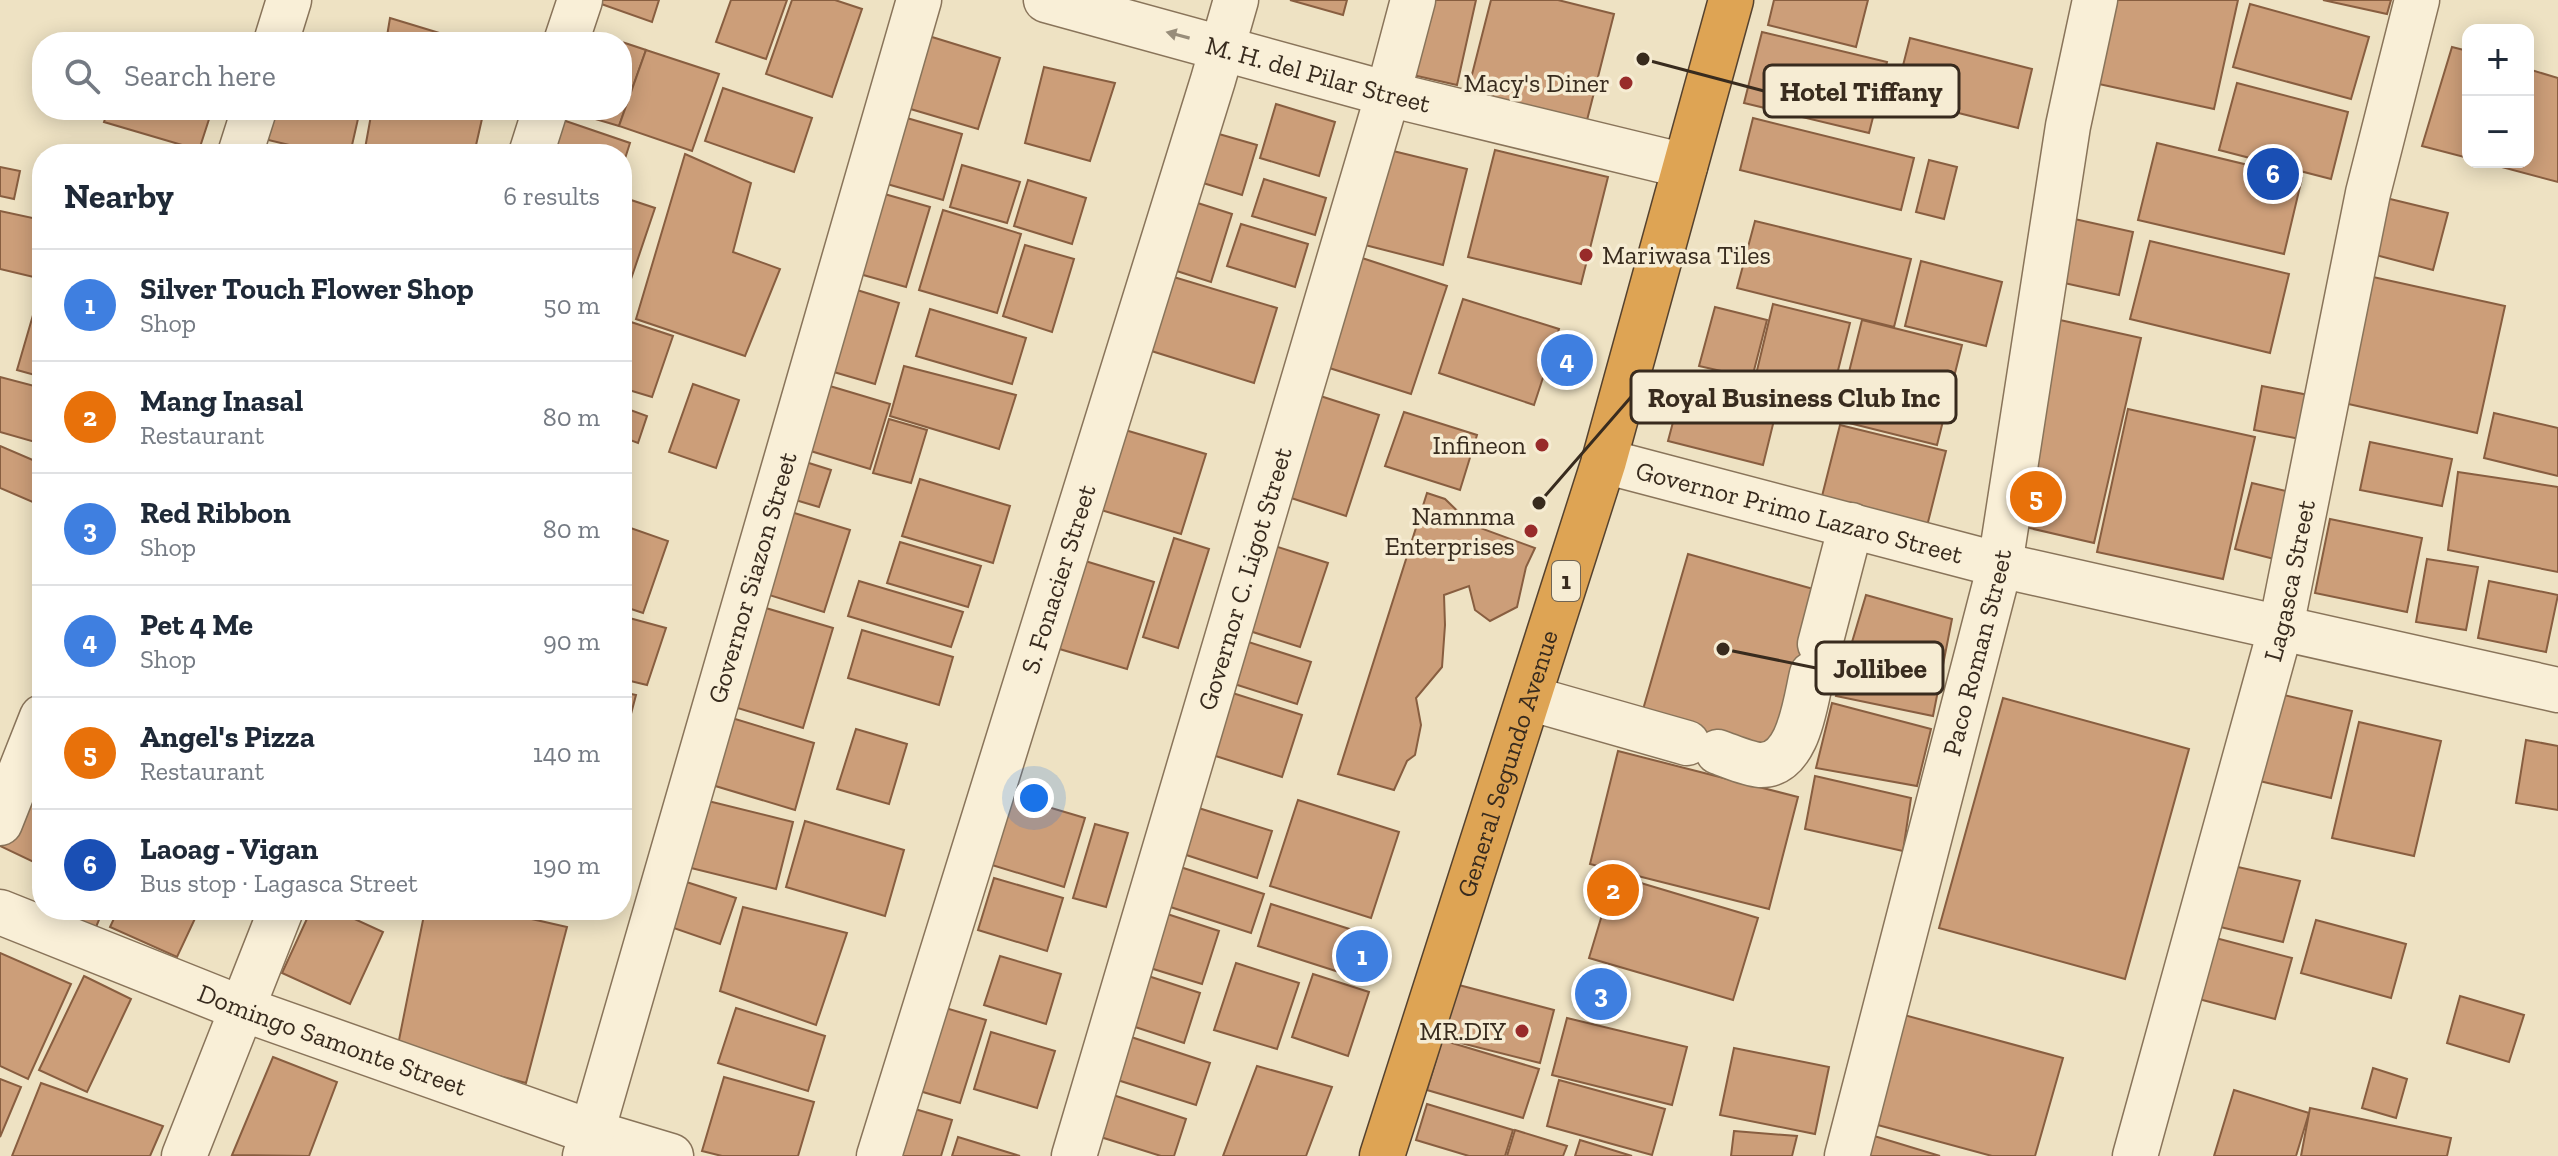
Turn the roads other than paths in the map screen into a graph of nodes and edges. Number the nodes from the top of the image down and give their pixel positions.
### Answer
1 (289, 0) edge
2 (580, 0) edge
3 (919, 0) edge
4 (1046, 0) edge
5 (1236, 0) edge
6 (1413, 0) edge
7 (1731, 0) edge
8 (2095, 0) edge
9 (2417, 0) edge
10 (279, 32) edge
11 (569, 32) edge
12 (1223, 47) junction
13 (1388, 94) junction
14 (251, 120) edge
15 (542, 120) edge
16 (243, 144) edge
17 (534, 144) edge
18 (1685, 166) junction
19 (1604, 461) junction
20 (1851, 525) junction
21 (2000, 565) junction
22 (2281, 627) junction
23 (2558, 690) edge
24 (1529, 698) junction
25 (32, 742) edge
26 (0, 823) edge
27 (0, 912) edge
28 (277, 920) edge
29 (243, 1009) junction
30 (588, 1144) edge
31 (184, 1156) edge
32 (671, 1156) edge
33 (879, 1156) edge
34 (1074, 1156) edge
35 (1382, 1156) edge
36 (1847, 1156) edge
37 (2135, 1156) edge

1 - 10 street
2 - 11 street
3 - 30 street, Governor Siazon Street
12 -> 4 street, M. H. del Pilar Street
5 - 12 street, S. Fonacier Street
6 - 13 street, Governor C. Ligot Street
7 - 18 highway, General Segundo Avenue / 1
8 - 21 street, Paco Roman Street
9 - 22 street, Lagasca Street
12 - 13 street, M. H. del Pilar Street
12 - 33 street, S. Fonacier Street
13 - 18 street, M. H. del Pilar Street
13 - 34 street, Governor C. Ligot Street
14 - 16 street
15 - 17 street
18 - 19 highway, General Segundo Avenue / 1
19 - 20 street, Governor Primo Lazaro Street
19 - 24 highway, General Segundo Avenue / 1
20 - 21 street, Governor Primo Lazaro Street
20 - 24 street
21 - 22 street, Governor Primo Lazaro Street
21 - 36 street, Paco Roman Street
22 - 23 street, Governor Primo Lazaro Street
22 - 37 street, Lagasca Street
24 - 35 highway, General Segundo Avenue / 1
25 - 26 street
27 - 29 street, Domingo Samonte Street
28 - 29 street
29 - 30 street, Domingo Samonte Street
29 - 31 street
30 - 32 street, Domingo Samonte Street

